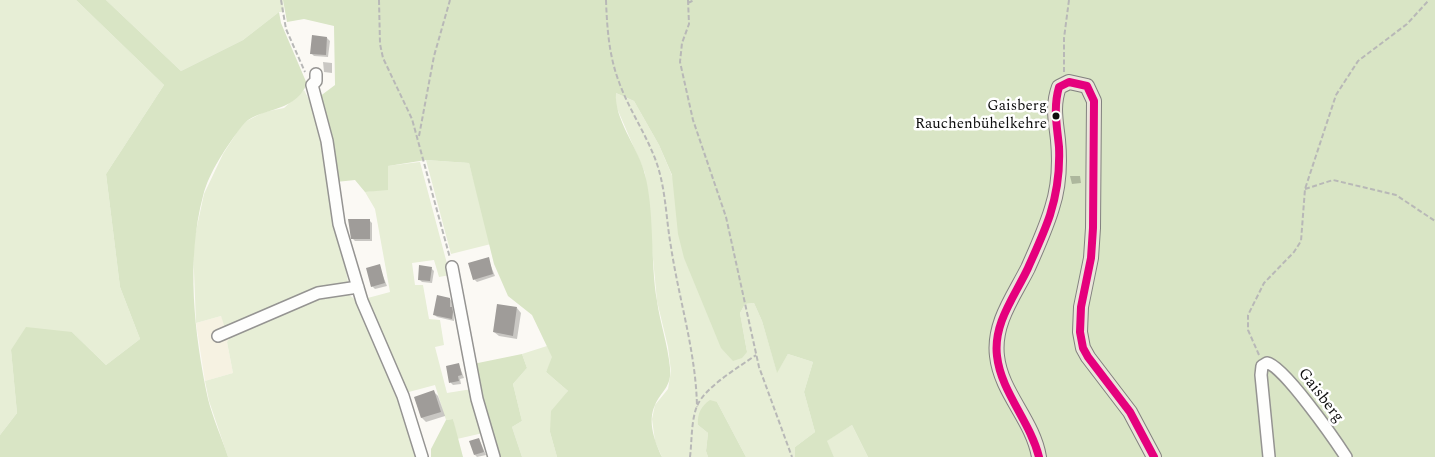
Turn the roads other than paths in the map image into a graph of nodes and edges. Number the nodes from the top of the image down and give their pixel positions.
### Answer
1 (316, 74) dead end
2 (452, 267) road end
3 (358, 288) junction
4 (218, 336) dead end
5 (422, 457) edge
6 (494, 457) edge
7 (1039, 457) edge
8 (1154, 457) edge
9 (1269, 457) edge
10 (1346, 457) edge

1 - 3 street
2 - 6 street
3 - 4 street
3 - 5 street
7 - 8 main road
9 - 10 street, Gaisberg

